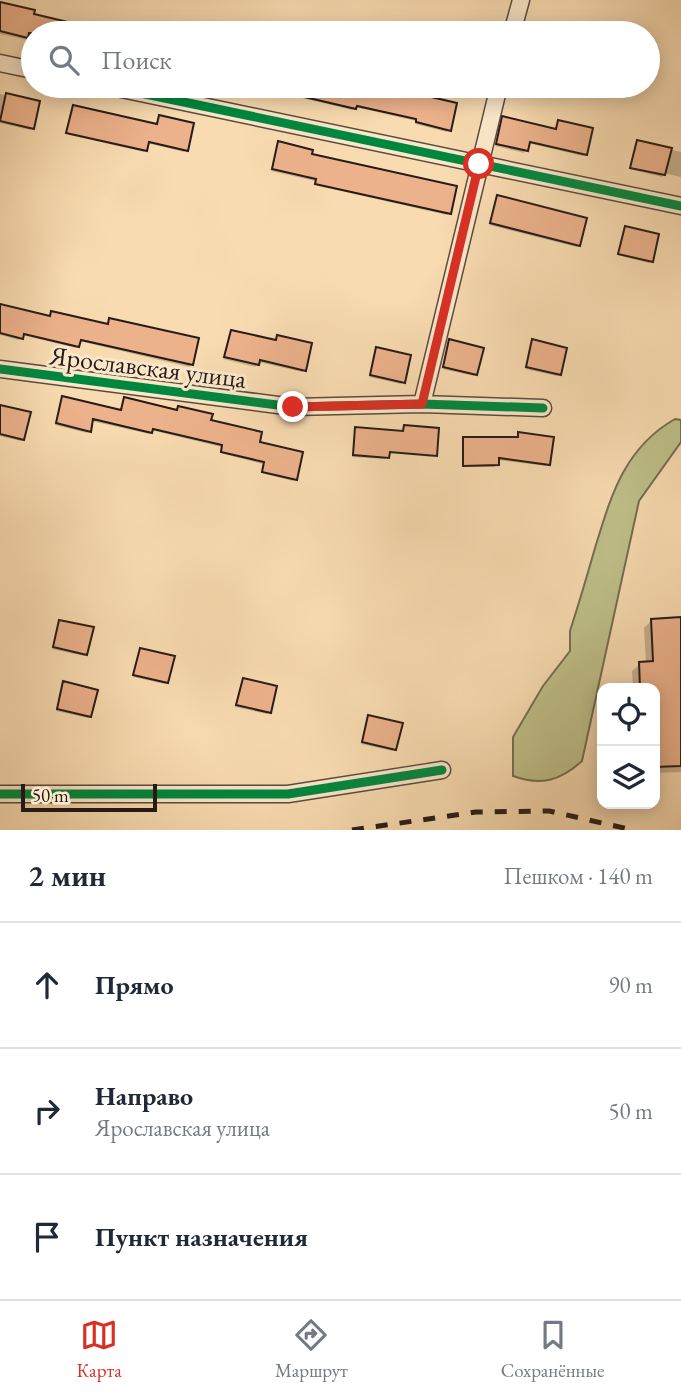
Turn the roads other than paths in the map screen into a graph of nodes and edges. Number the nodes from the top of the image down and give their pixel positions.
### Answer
1 (521, 0) edge
2 (515, 21) edge
3 (0, 63) edge
4 (21, 67) edge
5 (164, 98) edge
6 (496, 98) edge
7 (479, 164) junction
8 (681, 206) edge
9 (0, 369) edge
10 (422, 404) junction
11 (542, 408) dead end
12 (442, 770) dead end
13 (0, 794) edge

1 - 2 street
3 - 4 street
5 - 7 street
6 - 7 street
7 - 8 street
7 - 10 street
9 - 10 street, Ярославская улица
10 - 11 street, Ярославская улица
12 - 13 street

